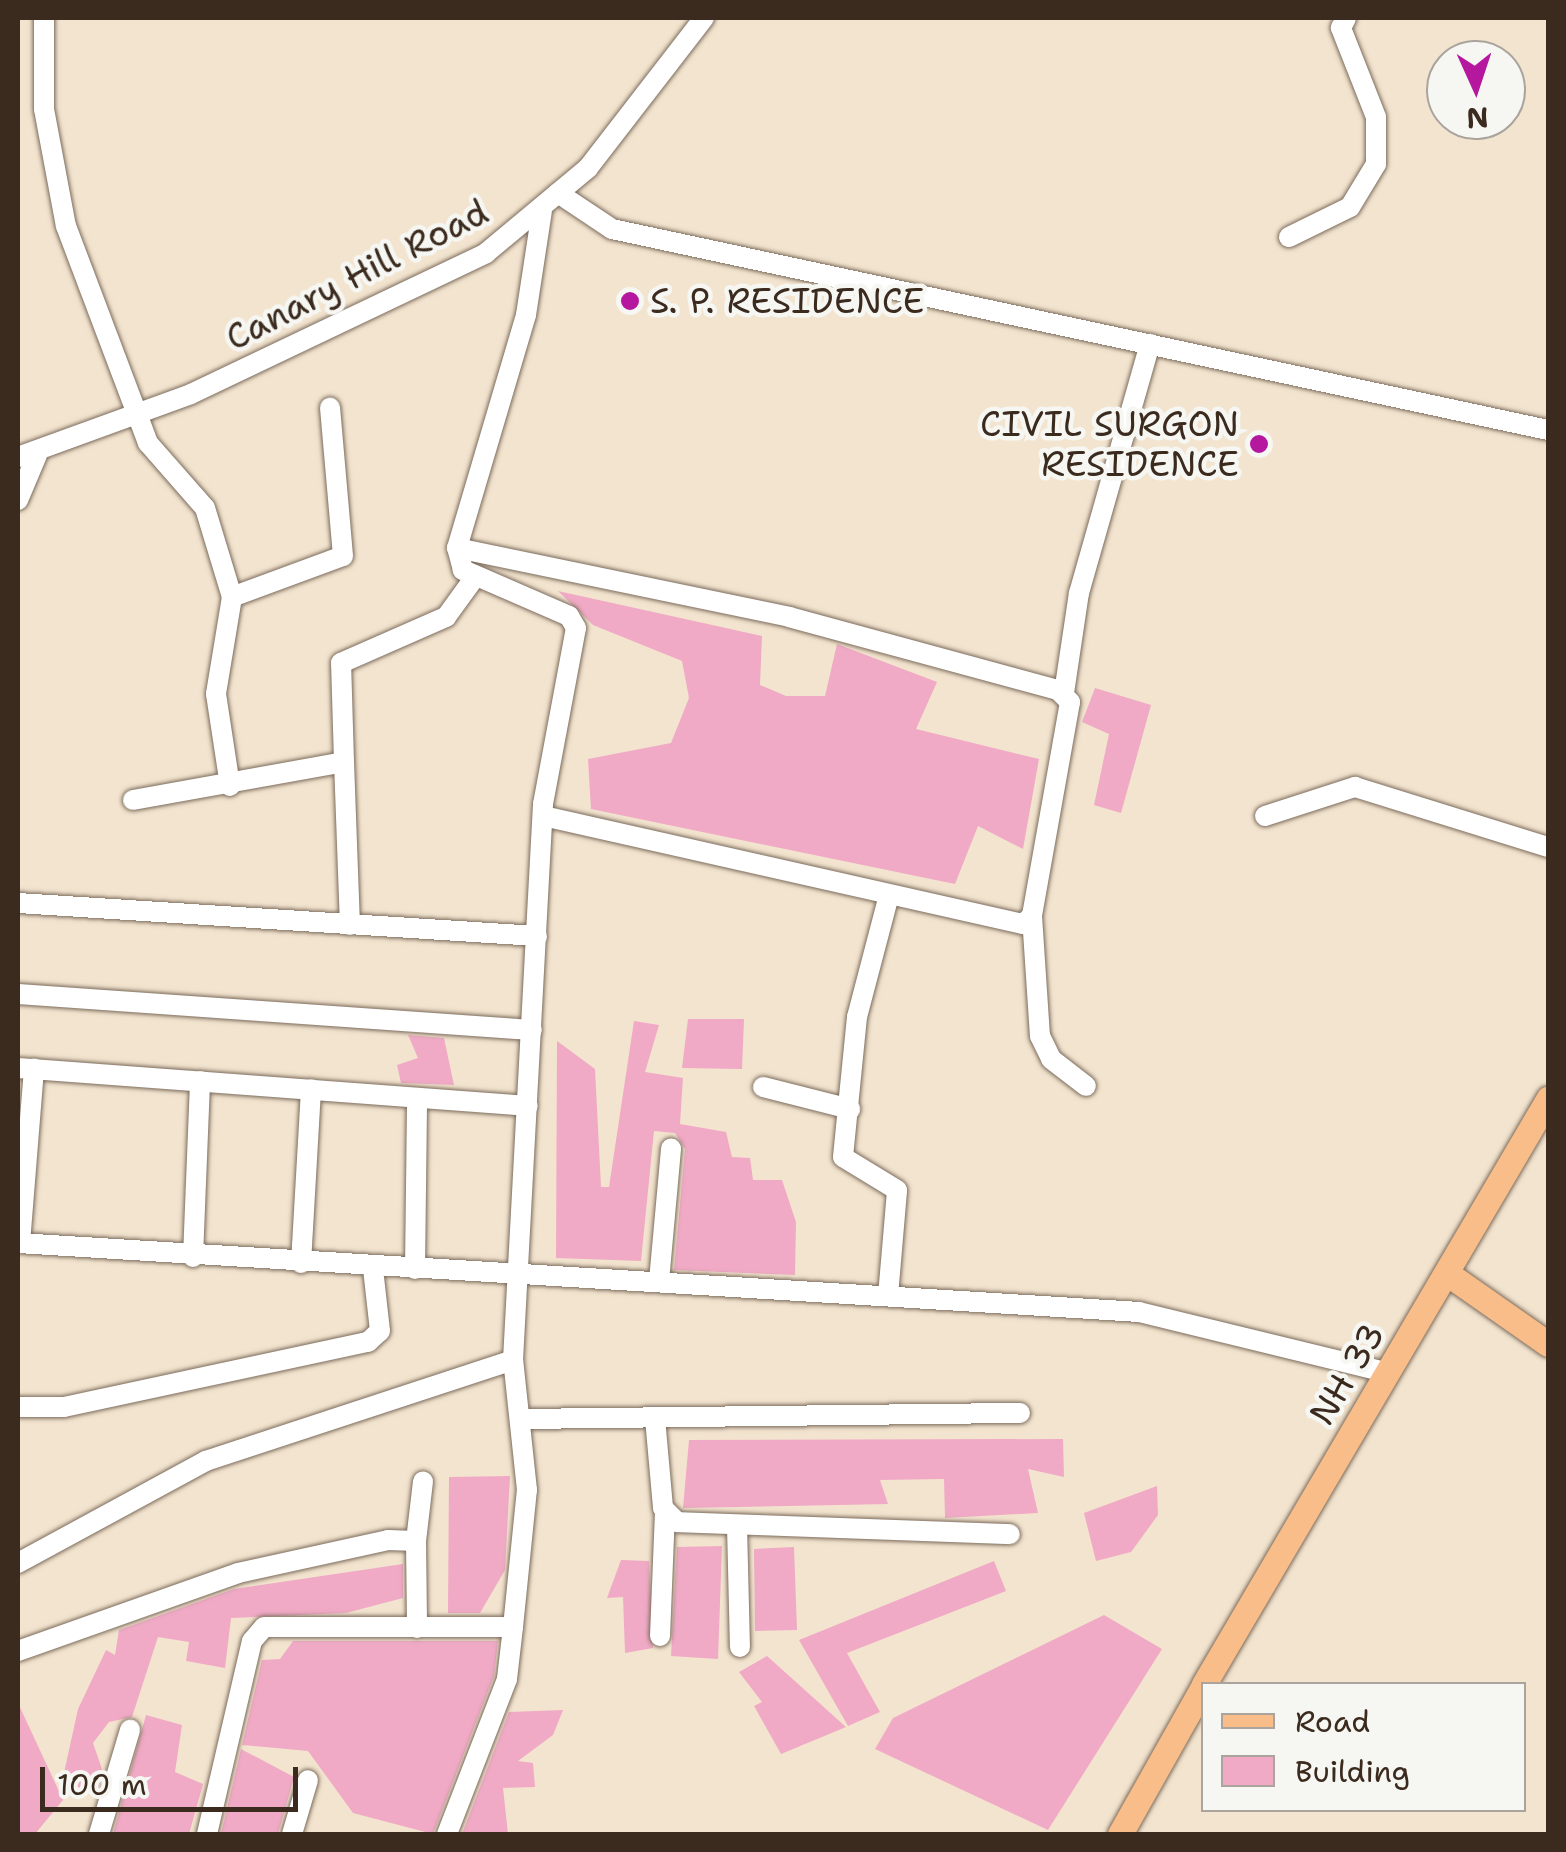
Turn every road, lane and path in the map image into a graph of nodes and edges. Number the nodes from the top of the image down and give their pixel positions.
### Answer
1 (44, 18) edge
2 (704, 18) edge
3 (1346, 18) edge
4 (558, 193) junction
5 (542, 211) junction
6 (1289, 237) dead end
7 (1150, 344) junction
8 (330, 408) dead end
9 (136, 417) junction
10 (1548, 430) edge
11 (28, 456) edge
12 (18, 500) edge
13 (456, 548) junction
14 (475, 577) junction
15 (232, 597) junction
16 (1064, 693) junction
17 (344, 762) junction
18 (230, 786) junction
19 (133, 800) dead end
20 (543, 816) junction
21 (1265, 816) dead end
22 (1548, 847) edge
23 (889, 895) junction
24 (18, 903) edge
25 (1032, 916) junction
26 (350, 924) junction
27 (537, 936) junction
28 (18, 994) edge
29 (532, 1030) junction
30 (26, 1068) edge
31 (200, 1081) junction
32 (1086, 1086) dead end
33 (763, 1087) dead end
34 (311, 1090) junction
35 (417, 1098) junction
36 (1548, 1098) edge
37 (528, 1106) junction
38 (850, 1109) junction
39 (671, 1150) dead end
40 (19, 1243) edge
41 (193, 1258) junction
42 (301, 1264) junction
43 (374, 1268) junction
44 (415, 1270) junction
45 (518, 1272) junction
46 (1448, 1274) junction
47 (658, 1281) junction
48 (888, 1296) junction
49 (1548, 1344) edge
50 (514, 1360) junction
51 (1389, 1373) junction
52 (18, 1407) edge
53 (1020, 1414) dead end
54 (655, 1418) junction
55 (521, 1419) junction
56 (423, 1481) dead end
57 (665, 1514) junction
58 (738, 1526) junction
59 (1010, 1534) dead end
60 (416, 1541) junction
61 (18, 1563) edge
62 (417, 1628) junction
63 (513, 1628) junction
64 (660, 1636) dead end
65 (740, 1648) dead end
66 (18, 1651) edge
67 (1206, 1682) edge
68 (1201, 1690) edge
69 (130, 1730) dead end
70 (308, 1780) dead end
71 (99, 1834) edge
72 (206, 1834) edge
73 (292, 1834) edge
74 (447, 1834) edge
75 (1120, 1834) edge

1 - 9 street
2 - 4 street, Canary Hill Road
3 - 6 street
4 - 5 street, Canary Hill Road
4 - 7 street
5 - 9 street, Canary Hill Road
5 - 13 street
7 - 10 street
7 - 16 street
8 - 15 street
9 - 11 street, Canary Hill Road
9 - 15 street
11 - 12 street
13 - 14 street
13 - 16 street
14 - 17 street
14 - 20 street
15 - 18 street
16 - 25 street
17 - 18 street
17 - 26 street
18 - 19 street
20 - 23 street
20 - 27 street
21 - 22 street
23 - 25 street
23 - 38 street
24 - 26 street
25 - 32 street
26 - 27 street
27 - 29 street
28 - 29 street
29 - 37 street
30 - 31 street
30 - 40 street
31 - 34 street
31 - 41 street
33 - 38 street
34 - 35 street
34 - 42 street
35 - 37 street
35 - 44 street
36 - 46 main road, NH 33
37 - 45 street
38 - 48 street
39 - 47 street
40 - 41 street
41 - 42 street
42 - 43 street
43 - 44 street
43 - 52 street
44 - 45 street
45 - 47 street
45 - 50 street
46 - 49 main road
46 - 51 main road, NH 33
47 - 48 street
48 - 51 street
50 - 55 street
50 - 61 street
51 - 67 main road, NH 33
53 - 54 street
54 - 55 street
54 - 57 street
55 - 63 street
56 - 60 street
57 - 58 street
57 - 64 street
58 - 59 street
58 - 65 street
60 - 62 street
60 - 66 street
62 - 63 street
62 - 72 street
63 - 74 street
68 - 75 main road, NH 33
69 - 71 street
70 - 73 street

